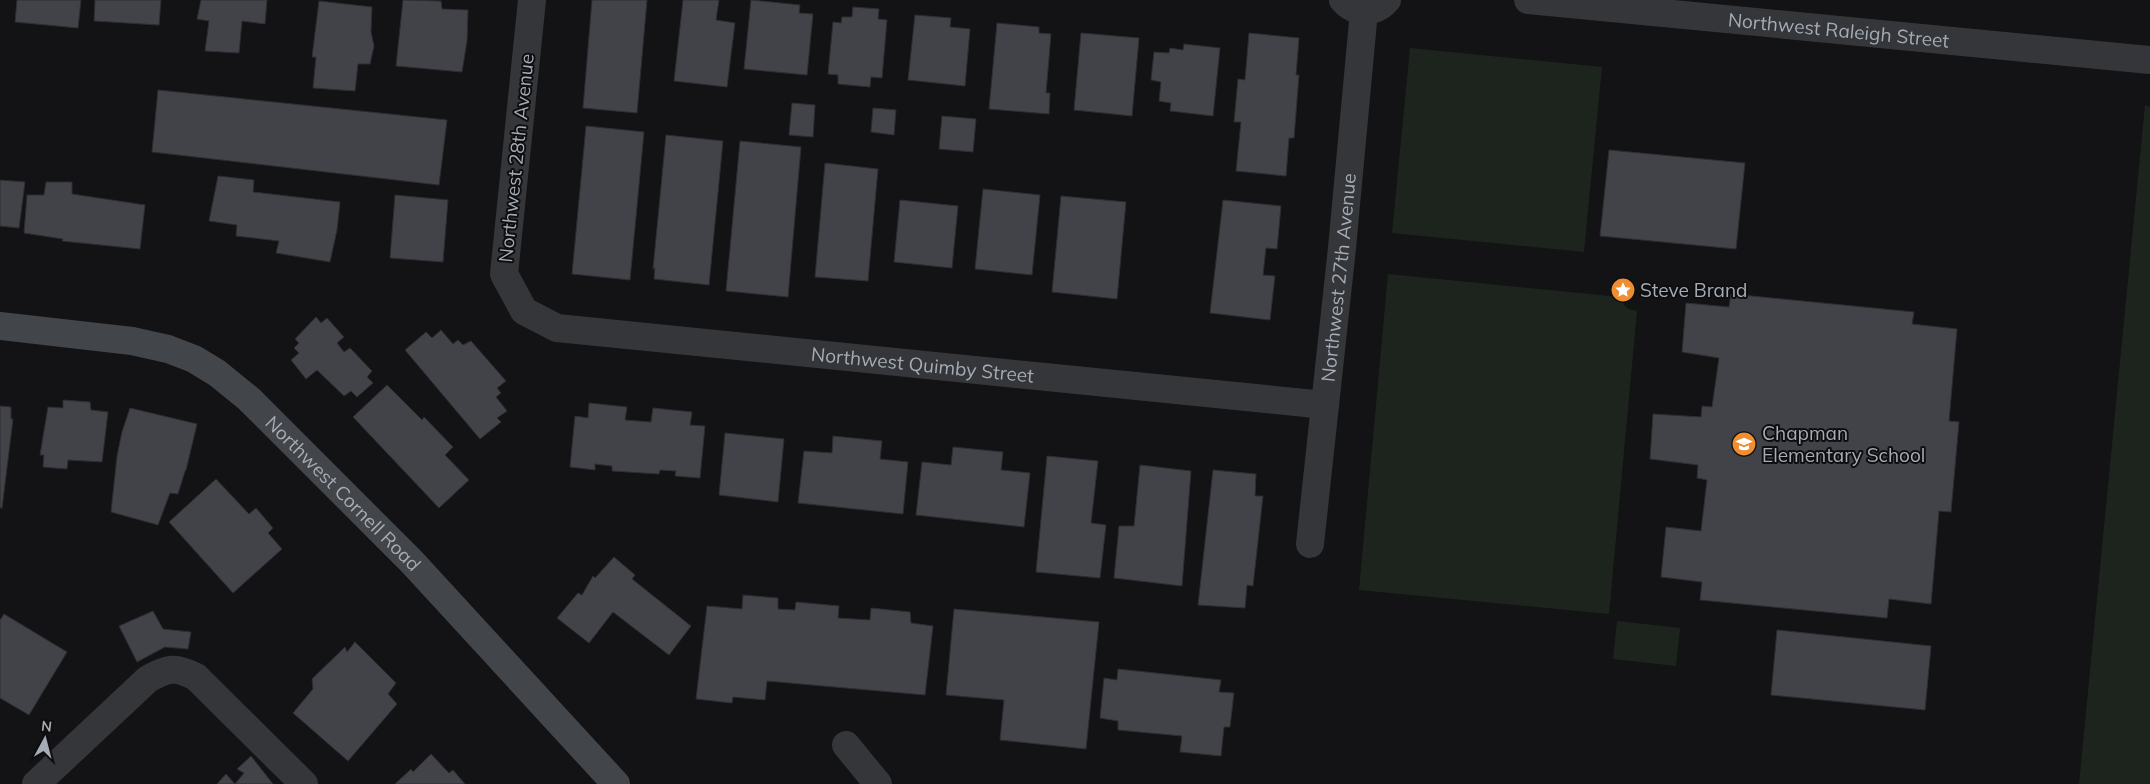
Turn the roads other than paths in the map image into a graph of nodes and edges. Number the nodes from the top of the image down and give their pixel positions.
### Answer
1 (532, 0) edge
2 (1528, 0) edge
3 (1365, 4) edge
4 (2150, 60) edge
5 (524, 311) joint
6 (0, 326) edge
7 (1325, 405) junction
8 (1310, 544) dead end
9 (846, 745) dead end
10 (36, 784) edge
11 (304, 784) edge
12 (616, 784) edge
13 (878, 784) edge

1 - 5 street, Northwest 28th Avenue
2 - 4 street, Northwest Raleigh Street
3 - 7 street, Northwest 27th Avenue
5 - 7 street, Northwest Quimby Street
6 - 12 main road, Northwest Cornell Road
7 - 8 street, Northwest 27th Avenue
9 - 13 street
10 - 11 street

